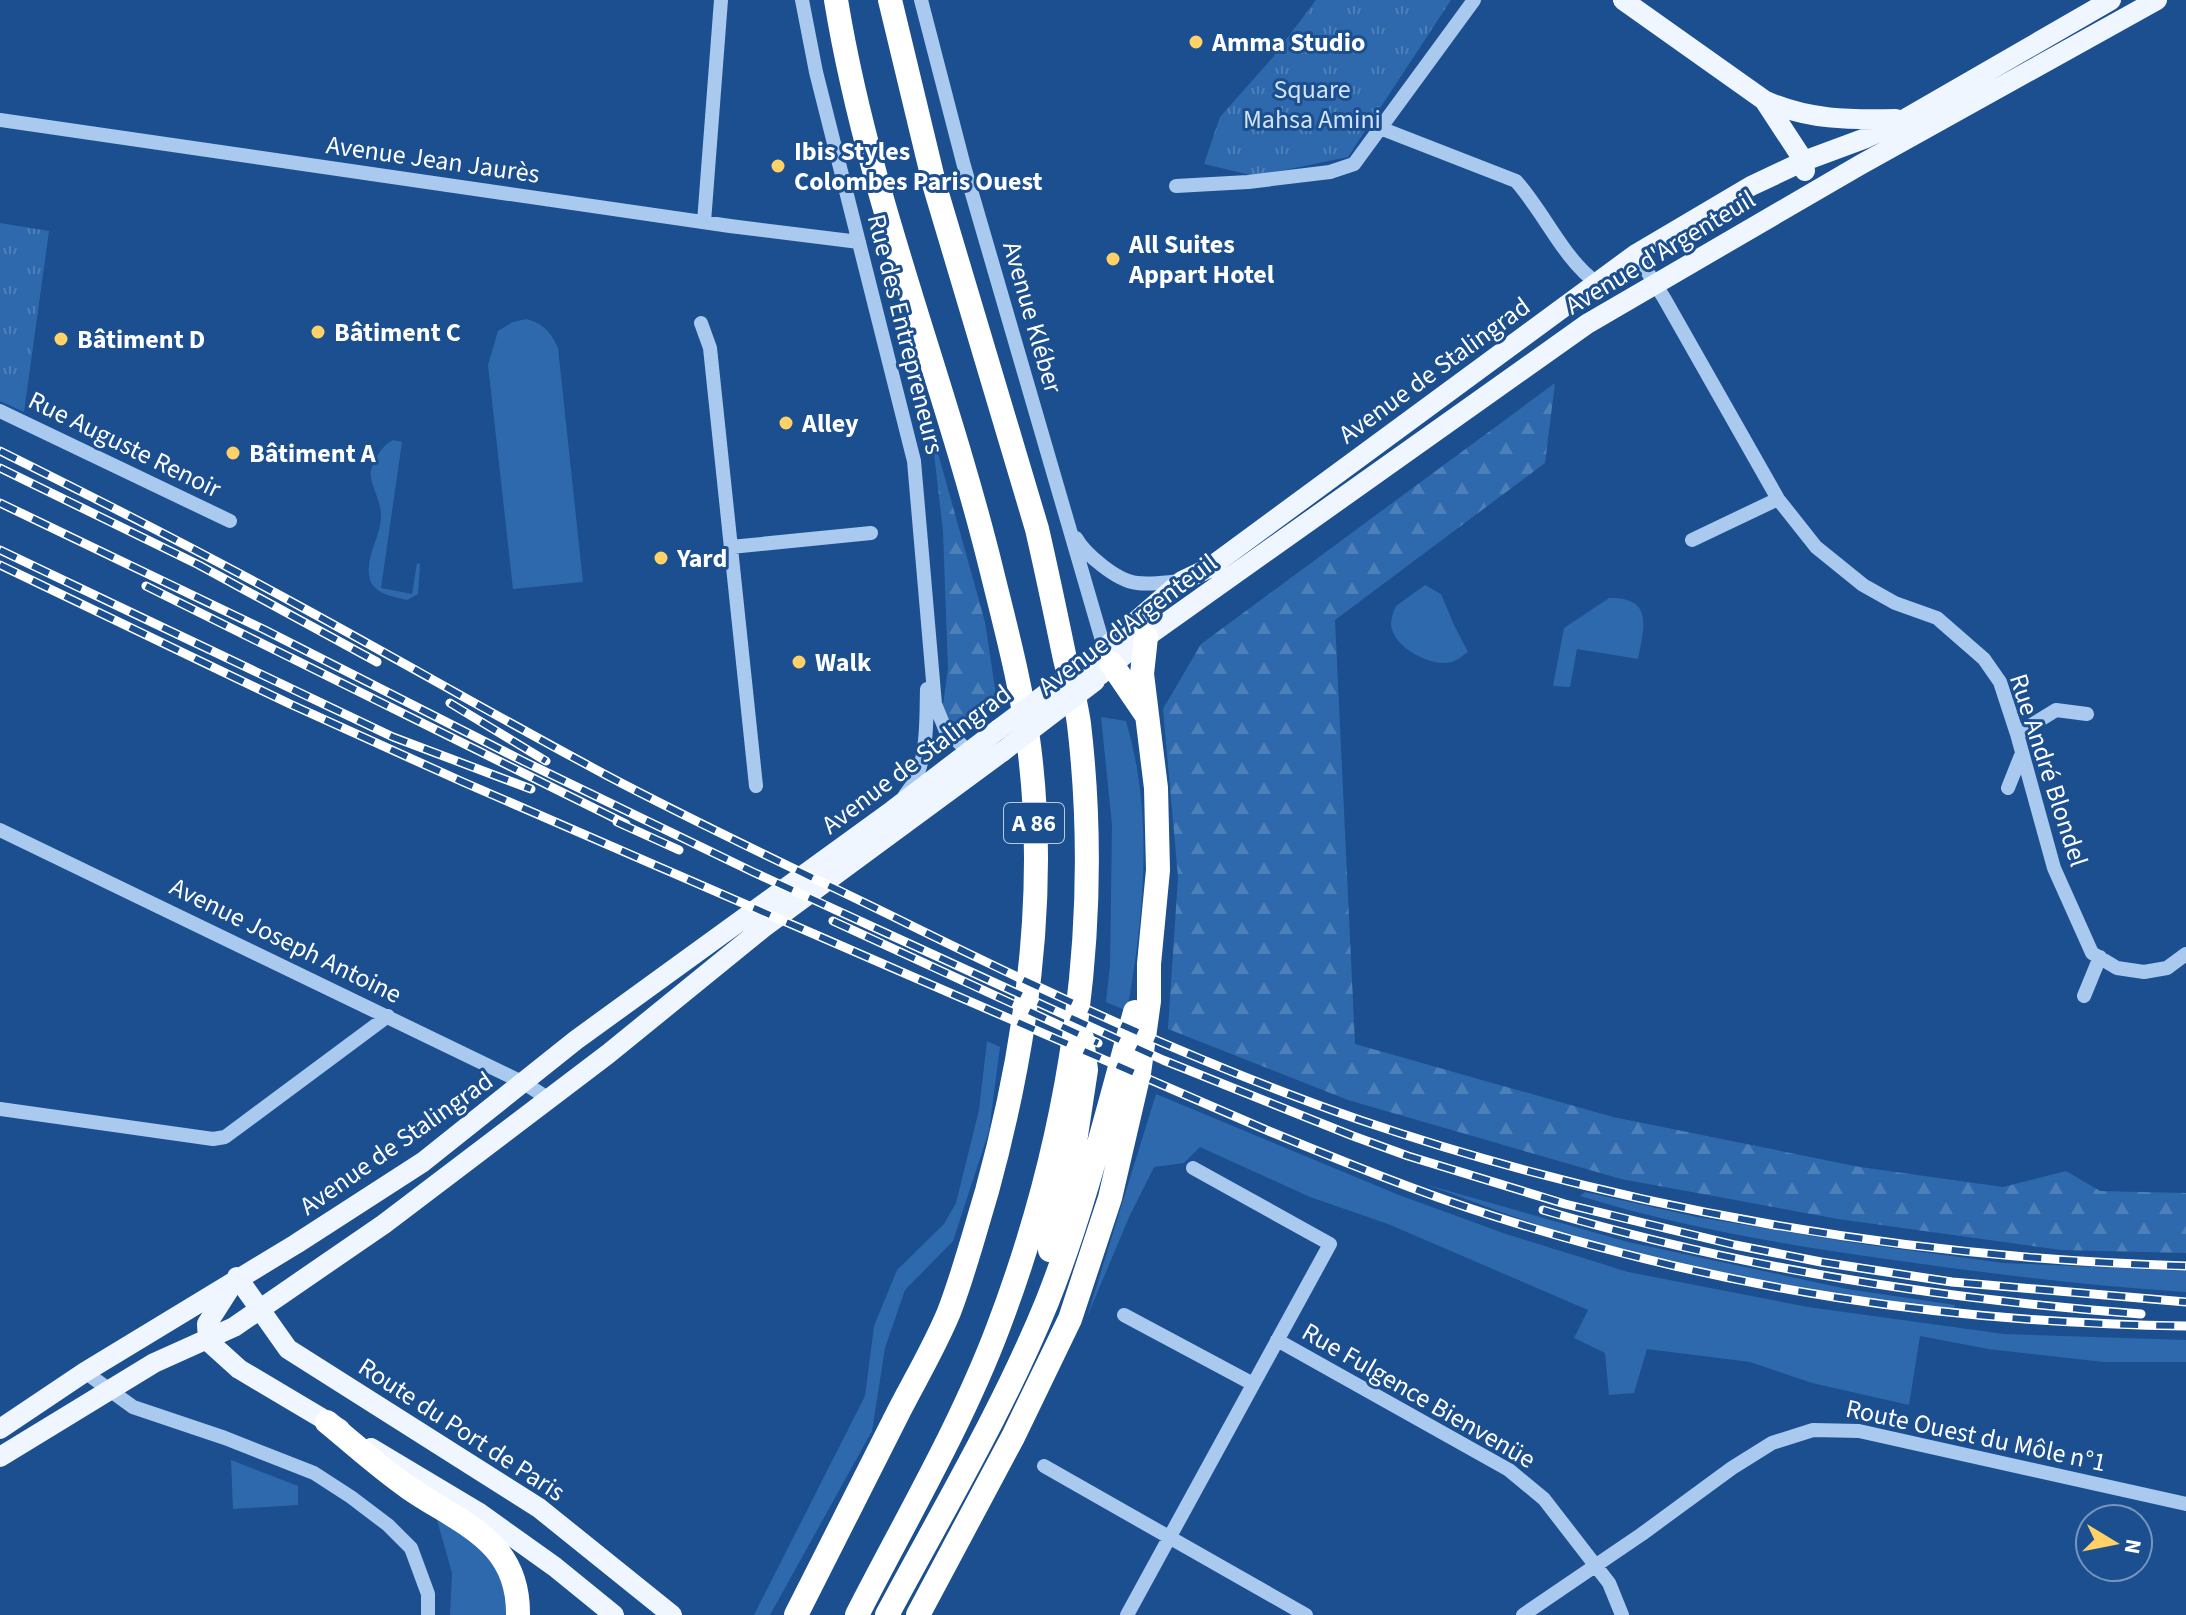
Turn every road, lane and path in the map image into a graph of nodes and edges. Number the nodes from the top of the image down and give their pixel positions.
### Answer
1 (721, 0) edge
2 (802, 0) edge
3 (890, 0) edge
4 (921, 0) edge
5 (1474, 0) edge
6 (1623, 0) edge
7 (2111, 0) edge
8 (2157, 0) edge
9 (837, 4) edge
10 (1764, 100) junction
11 (0, 120) edge
12 (1380, 128) junction
13 (1865, 129) junction
14 (1804, 161) junction
15 (1860, 165) junction
16 (1176, 186) dead end
17 (1808, 194) junction
18 (704, 222) junction
19 (859, 242) junction
20 (1636, 254) junction
21 (1597, 283) junction
22 (1655, 283) junction
23 (701, 323) dead end
24 (0, 411) edge
25 (1778, 499) junction
26 (230, 521) dead end
27 (1067, 522) junction
28 (871, 533) dead end
29 (1692, 540) dead end
30 (731, 547) junction
31 (1182, 581) junction
32 (930, 637) junction
33 (1146, 637) junction
34 (1100, 663) junction
35 (1146, 714) junction
36 (2087, 714) dead end
37 (2017, 734) junction
38 (2022, 752) junction
39 (976, 758) junction
40 (756, 786) dead end
41 (2008, 788) dead end
42 (893, 810) junction
43 (0, 830) edge
44 (833, 879) joint
45 (2186, 954) edge
46 (2100, 957) junction
47 (1149, 964) junction
48 (2084, 996) dead end
49 (1079, 1011) junction
50 (388, 1016) junction
51 (524, 1083) junction
52 (549, 1099) junction
53 (0, 1109) edge
54 (1193, 1168) dead end
55 (237, 1277) junction
56 (259, 1310) junction
57 (1124, 1315) dead end
58 (1277, 1340) junction
59 (208, 1341) junction
60 (85, 1372) junction
61 (1253, 1384) junction
62 (111, 1391) junction
63 (327, 1422) junction
64 (0, 1429) edge
65 (987, 1430) junction
66 (0, 1457) edge
67 (1044, 1466) dead end
68 (2186, 1504) edge
69 (1168, 1538) junction
70 (1596, 1566) junction
71 (428, 1615) edge
72 (518, 1615) edge
73 (614, 1615) edge
74 (672, 1615) edge
75 (796, 1615) edge
76 (857, 1615) edge
77 (887, 1615) edge
78 (918, 1615) edge
79 (1127, 1615) edge
80 (1306, 1615) edge
81 (1523, 1615) edge
82 (1622, 1615) edge

1 - 18 street
2 - 19 street, Rue des Entrepreneurs
3 - 49 highway, A 86
4 - 27 street, Avenue Kléber
5 - 12 street
6 - 10 main road
7 - 13 main road
8 - 15 main road, Avenue d'Argenteuil
9 - 75 highway, A 86
10 - 13 main road
10 - 14 main road
11 - 18 street, Avenue Jean Jaurès
12 - 16 street
12 - 21 street
13 - 14 main road, Avenue de Stalingrad
14 - 15 main road
14 - 17 main road
14 - 20 main road, Avenue de Stalingrad
15 - 17 main road, Avenue d'Argenteuil
17 - 22 main road, Avenue d'Argenteuil
18 - 19 street, Avenue Jean Jaurès
19 - 32 street, Rue des Entrepreneurs
20 - 21 main road, Avenue de Stalingrad
20 - 22 street, Rue André Blondel
21 - 31 main road, Avenue de Stalingrad
22 - 25 street, Rue André Blondel
22 - 33 main road, Avenue d'Argenteuil
23 - 30 street
24 - 26 street, Rue Auguste Renoir
25 - 29 street
25 - 37 street, Rue André Blondel
27 - 31 street
27 - 34 street, Avenue Kléber
28 - 30 street
30 - 40 street
31 - 34 main road, Avenue de Stalingrad
32 - 39 street, Rue des Entrepreneurs
32 - 42 street, Rue des Entrepreneurs
33 - 34 main road, Avenue d'Argenteuil
33 - 35 highway
34 - 35 highway
34 - 39 main road, Avenue de Stalingrad, bridge
34 - 39 main road, Avenue d'Argenteuil, bridge
35 - 47 highway
36 - 37 street
37 - 38 street, Rue André Blondel
38 - 41 street
38 - 46 street, Rue André Blondel
39 - 42 main road, Avenue de Stalingrad
39 - 44 main road, Avenue d'Argenteuil
42 - 51 main road, Avenue de Stalingrad
43 - 50 street, Avenue Joseph Antoine
44 - 52 main road, Avenue de Stalingrad
45 - 46 street
46 - 48 street
47 - 65 highway
47 - 78 highway
49 - 65 highway
49 - 76 highway, A 86
50 - 51 street, Avenue Joseph Antoine
50 - 53 street
51 - 52 street, Avenue Joseph Antoine
51 - 55 main road, Avenue de Stalingrad
52 - 56 main road, Avenue de Stalingrad
54 - 58 street, Rue Fulgence Bienvenüe
55 - 56 main road, Route du Port de Paris
55 - 59 main road
55 - 60 main road, Avenue de Stalingrad
56 - 59 main road, Avenue de Stalingrad
56 - 74 main road, Route du Port de Paris
57 - 61 street
58 - 61 street, Rue Fulgence Bienvenüe
58 - 70 street, Rue Fulgence Bienvenüe
59 - 62 main road, Avenue de Stalingrad
59 - 63 main road
60 - 62 street
60 - 64 main road, Avenue de Stalingrad
61 - 69 street, Rue Fulgence Bienvenüe
62 - 66 main road, Avenue de Stalingrad
62 - 71 street
63 - 72 highway
63 - 73 main road
65 - 77 highway
67 - 69 street
68 - 70 street, Route Ouest du Môle n°1
69 - 79 street, Rue Fulgence Bienvenüe
69 - 80 street
70 - 81 street, Route Ouest du Môle n°1
70 - 82 street, Rue Fulgence Bienvenüe

